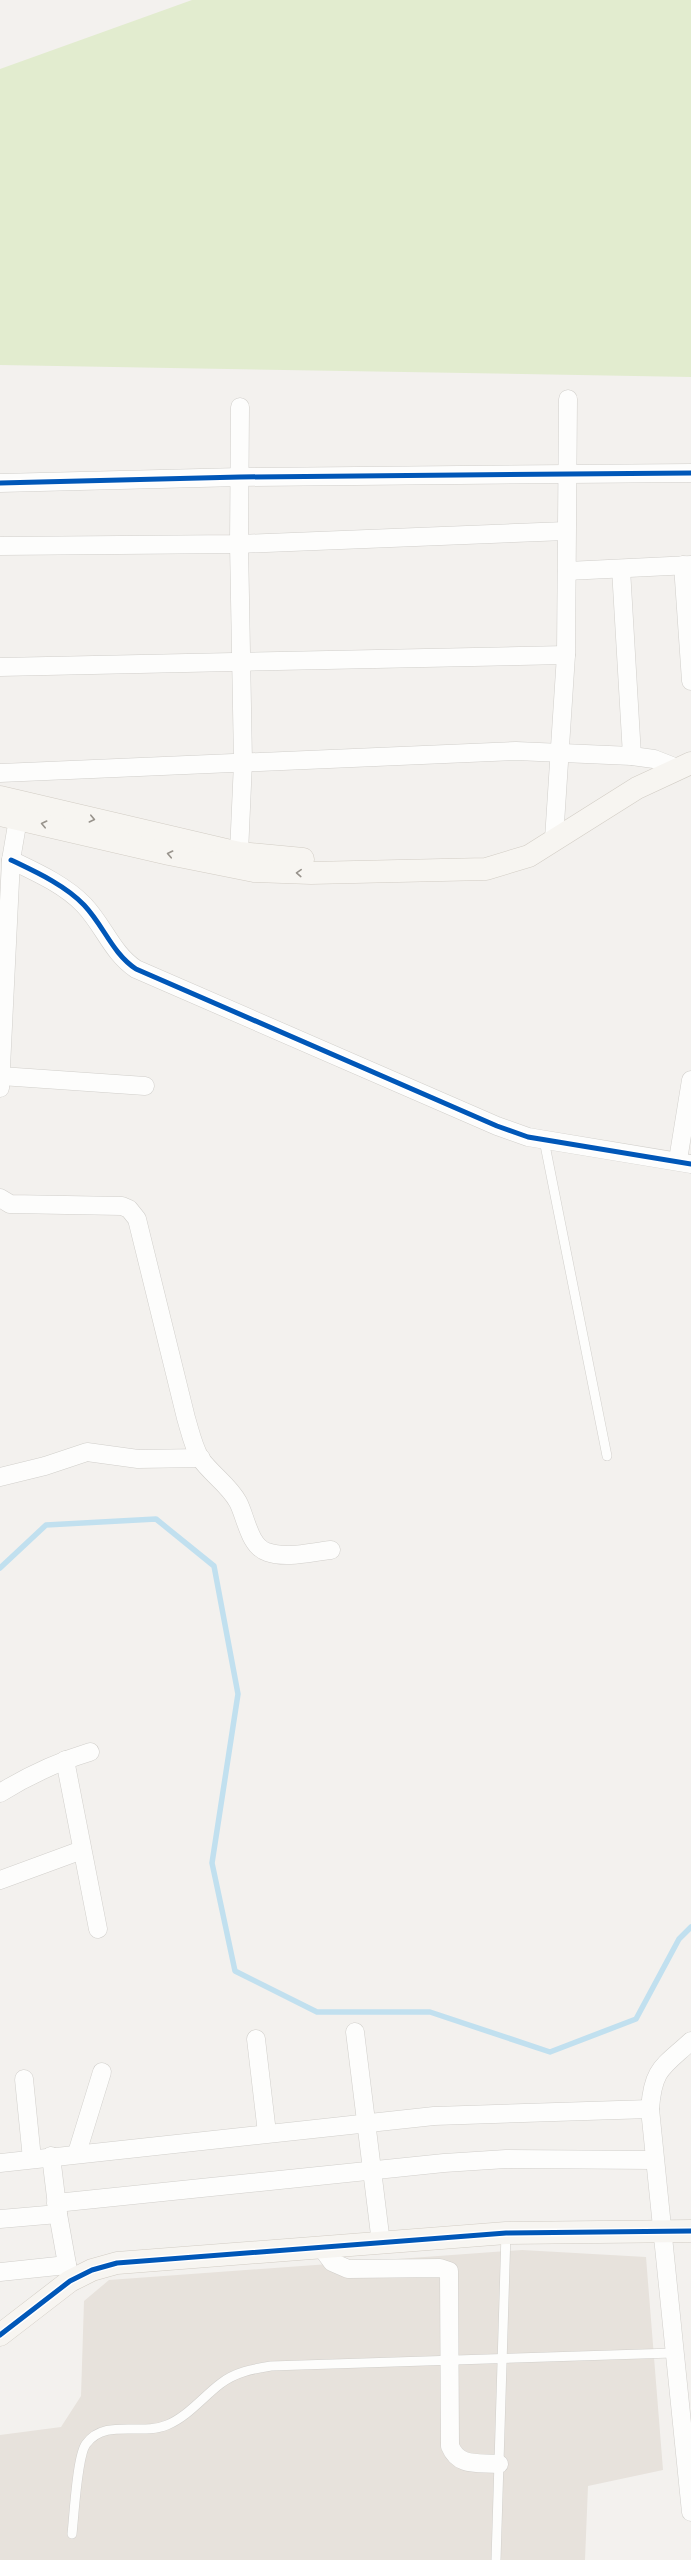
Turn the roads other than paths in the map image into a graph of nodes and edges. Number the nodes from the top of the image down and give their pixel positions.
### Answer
1 (568, 399) dead end
2 (240, 407) dead end
3 (691, 473) edge
4 (566, 475) junction
5 (240, 478) junction
6 (0, 483) edge
7 (566, 531) junction
8 (239, 544) junction
9 (0, 546) edge
10 (687, 565) edge
11 (621, 569) junction
12 (567, 571) junction
13 (566, 655) junction
14 (241, 662) junction
15 (0, 667) edge
16 (691, 681) edge
17 (558, 754) junction
18 (632, 756) junction
19 (243, 762) junction
20 (684, 765) edge
21 (0, 773) edge
22 (0, 797) edge
23 (15, 812) edge
24 (554, 839) junction
25 (11, 860) junction
26 (237, 860) junction
27 (4, 896) edge
28 (1, 1021) edge
29 (691, 1080) edge
30 (0, 1082) edge
31 (145, 1086) dead end
32 (544, 1140) junction
33 (685, 1162) edge
34 (0, 1198) edge
35 (607, 1456) dead end
36 (201, 1458) junction
37 (0, 1477) edge
38 (331, 1550) dead end
39 (90, 1752) dead end
40 (64, 1760) junction
41 (0, 1793) edge
42 (82, 1850) junction
43 (0, 1880) edge
44 (98, 1929) dead end
45 (355, 2032) dead end
46 (256, 2039) dead end
47 (691, 2041) edge
48 (102, 2072) dead end
49 (24, 2079) dead end
50 (650, 2108) junction
51 (366, 2123) junction
52 (267, 2133) junction
53 (77, 2153) junction
54 (51, 2156) junction
55 (32, 2159) junction
56 (654, 2160) junction
57 (0, 2163) edge
58 (372, 2169) junction
59 (57, 2208) junction
60 (0, 2219) edge
61 (660, 2231) junction
62 (691, 2231) edge
63 (506, 2233) junction
64 (381, 2242) junction
65 (321, 2247) junction
66 (0, 2272) edge
67 (68, 2273) junction
68 (0, 2335) edge
69 (674, 2352) junction
70 (503, 2357) junction
71 (450, 2359) junction
72 (499, 2464) junction
73 (691, 2512) edge
74 (72, 2534) dead end
75 (496, 2560) edge

1 - 4 street
2 - 5 street
3 - 4 street
4 - 5 street
4 - 7 street
5 - 6 street
5 - 8 street
7 - 8 street
7 - 12 street
8 - 9 street
8 - 14 street
10 - 11 street
10 - 16 street
11 - 12 street
11 - 18 street
12 - 13 street
13 - 14 street
13 - 17 street
14 - 15 street
14 - 19 street
17 - 18 street
17 - 19 street
17 - 24 street
18 - 20 street
19 - 21 street
19 - 26 street
20 - 24 main road
22 - 23 main road
23 - 25 street
23 - 26 main road
24 - 26 main road
25 - 27 street
25 - 32 street
27 - 28 street
28 - 30 street
29 - 33 street
30 - 31 street
32 - 33 street
32 - 35 lane
34 - 36 street
36 - 37 street
36 - 38 street
39 - 40 street
40 - 41 street
40 - 42 street
42 - 43 street
42 - 44 street
45 - 51 street
46 - 52 street
47 - 50 street
48 - 53 street
49 - 55 street
50 - 51 street
50 - 56 street
51 - 52 street
51 - 58 street
52 - 53 street
53 - 54 street
54 - 55 street
54 - 59 street
55 - 57 street
56 - 58 street
56 - 61 street
58 - 59 street
58 - 64 street
59 - 60 street
59 - 67 street
61 - 62 main road
61 - 63 main road
61 - 69 street
63 - 64 main road
63 - 70 lane
64 - 65 main road
65 - 67 main road
65 - 71 street
66 - 67 street
67 - 68 main road
69 - 70 lane
69 - 73 street
70 - 71 lane
70 - 72 lane
71 - 72 street
71 - 74 lane
72 - 75 lane

